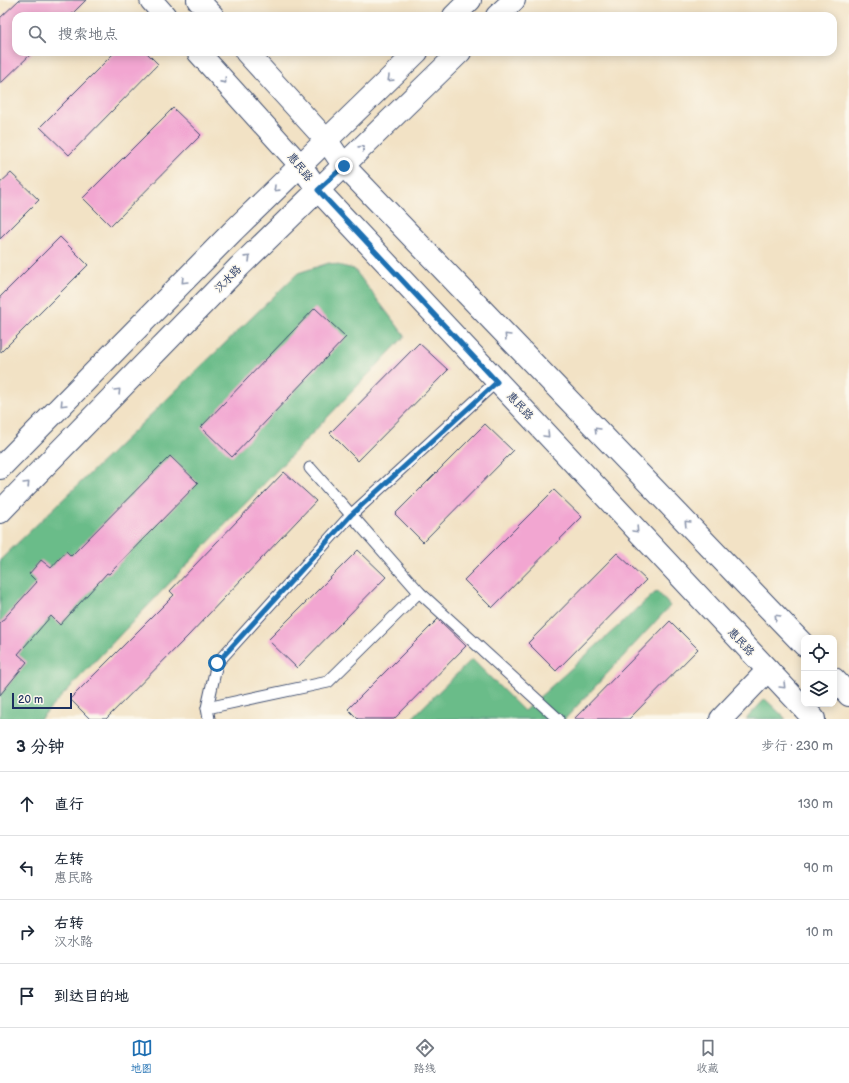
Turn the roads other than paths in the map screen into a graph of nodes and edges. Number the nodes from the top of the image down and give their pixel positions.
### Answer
1 (151, 0) edge
2 (198, 0) edge
3 (470, 0) edge
4 (514, 0) edge
5 (162, 12) edge
6 (209, 12) edge
7 (458, 12) edge
8 (502, 12) edge
9 (202, 56) edge
10 (250, 56) edge
11 (413, 56) edge
12 (456, 56) edge
13 (327, 141) junction
14 (301, 166) junction
15 (344, 166) junction
16 (318, 190) junction
17 (497, 382) junction
18 (0, 468) edge
19 (310, 468) dead end
20 (0, 512) edge
21 (351, 515) junction
22 (419, 592) junction
23 (801, 642) edge
24 (768, 670) junction
25 (837, 681) edge
26 (849, 695) edge
27 (208, 714) edge
28 (558, 719) edge
29 (721, 719) edge
30 (814, 719) edge

1 - 5 street
2 - 6 street
3 - 7 street
4 - 8 street
9 -> 14 street, 惠民路
10 - 13 street
11 -> 13 street
15 -> 12 street, 汉水路
13 - 14 street
13 - 15 street
14 - 16 street, 惠民路
14 -> 18 street
15 - 16 street, 汉水路
23 -> 15 street
16 - 17 street, 惠民路
20 -> 16 street, 汉水路
17 - 21 lane
17 -> 24 street, 惠民路
19 - 21 lane
21 - 22 lane
21 - 27 lane
22 - 27 lane
22 - 28 lane
24 - 29 street
24 -> 30 street, 惠民路
25 - 26 street

